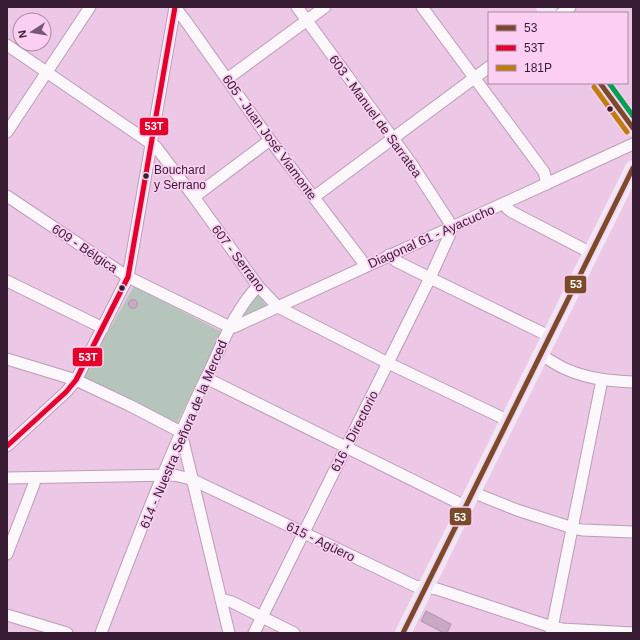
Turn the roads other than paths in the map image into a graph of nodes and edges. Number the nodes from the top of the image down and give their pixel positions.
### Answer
1 (90, 7) edge
2 (175, 7) edge
3 (297, 7) edge
4 (325, 7) edge
5 (422, 7) edge
6 (307, 20) junction
7 (7, 45) edge
8 (488, 68) edge
9 (48, 72) junction
10 (474, 78) junction
11 (227, 79) junction
12 (601, 84) edge
13 (609, 84) edge
14 (633, 118) edge
15 (633, 128) edge
16 (7, 132) edge
17 (392, 138) junction
18 (270, 140) junction
19 (151, 143) junction
20 (633, 144) edge
21 (633, 168) edge
22 (547, 184) junction
23 (7, 196) edge
24 (194, 197) junction
25 (314, 197) junction
26 (504, 204) junction
27 (451, 227) junction
28 (591, 253) junction
29 (389, 255) junction
30 (366, 266) junction
31 (128, 277) junction
32 (430, 278) junction
33 (7, 281) edge
34 (258, 286) junction
35 (278, 307) junction
36 (230, 327) junction
37 (103, 328) junction
38 (549, 336) junction
39 (540, 354) junction
40 (7, 359) edge
41 (388, 363) junction
42 (206, 378) junction
43 (76, 380) junction
44 (602, 380) junction
45 (633, 382) edge
46 (507, 420) junction
47 (181, 432) junction
48 (7, 446) edge
49 (346, 446) junction
50 (162, 476) junction
51 (7, 478) edge
52 (35, 478) junction
53 (191, 479) junction
54 (472, 492) junction
55 (465, 506) junction
56 (573, 528) junction
57 (633, 532) edge
58 (303, 533) junction
59 (7, 554) edge
60 (426, 588) junction
61 (221, 599) junction
62 (7, 615) edge
63 (262, 616) junction
64 (552, 630) edge
65 (67, 633) edge
66 (101, 633) edge
67 (228, 633) edge
68 (254, 633) edge
69 (294, 633) edge
70 (403, 633) edge
71 (633, 633) edge

1 - 9 street
2 - 11 street, 605 - Juan José Viamonte
2 - 19 street
3 - 6 street, 603 - Manuel de Sarratea
4 - 6 street
5 - 10 street
6 - 11 street
6 - 17 street, 603 - Manuel de Sarratea
7 - 9 street, 607 - Serrano
8 - 10 street
9 - 16 street
9 - 19 street, 607 - Serrano
10 - 17 street
10 - 22 street
11 - 18 street, 605 - Juan José Viamonte
12 - 15 main road
13 - 14 main road
17 - 25 street
17 - 27 street, 603 - Manuel de Sarratea
18 - 24 street
18 - 25 street, 605 - Juan José Viamonte
19 - 24 street, 607 - Serrano
19 - 31 street
20 - 22 street, Diagonal 61 - Ayacucho
21 - 28 main road
22 - 26 street, Diagonal 61 - Ayacucho
23 - 31 street, 609 - Bélgica
24 - 34 street, 607 - Serrano
25 - 30 street, 605 - Juan José Viamonte
26 - 27 street, Diagonal 61 - Ayacucho
26 - 28 street
27 - 29 street, Diagonal 61 - Ayacucho
27 - 32 street, 616 - Directorio
28 - 38 main road
29 - 30 street, Diagonal 61 - Ayacucho
29 - 32 street
30 - 35 street, Diagonal 61 - Ayacucho
31 - 36 street, 609 - Bélgica
31 - 37 street
32 - 38 street
32 - 41 street, 616 - Directorio
33 - 37 street
34 - 35 street, 607 - Serrano
34 - 36 street, 614 - Nuestra Señora de la Merced
35 - 36 street, Diagonal 61 - Ayacucho
35 - 41 street, 607 - Serrano
36 - 42 street, 614 - Nuestra Señora de la Merced
37 - 43 street
38 - 39 main road
39 - 44 street
39 - 46 main road
40 - 43 street
41 - 46 street, 607 - Serrano
41 - 49 street, 616 - Directorio
42 - 47 street, 614 - Nuestra Señora de la Merced
42 - 49 street
43 - 47 street
43 - 48 street
44 - 45 street
44 - 56 street
46 - 54 main road
47 - 50 street, 614 - Nuestra Señora de la Merced
47 - 53 street
49 - 55 street
49 - 58 street, 616 - Directorio
50 - 52 street, 615 - Agüero
50 - 53 street, 615 - Agüero
50 - 66 street, 614 - Nuestra Señora de la Merced
51 - 52 street, 615 - Agüero
52 - 59 street
53 - 58 street, 615 - Agüero
53 - 61 street
54 - 55 main road
54 - 56 street
55 - 60 main road
56 - 57 street
56 - 64 street
58 - 60 street, 615 - Agüero
58 - 63 street, 616 - Directorio
60 - 64 street, 615 - Agüero
60 - 70 main road
61 - 63 street
61 - 67 street
62 - 65 street
63 - 68 street, 616 - Directorio
63 - 69 street
64 - 71 street, 615 - Agüero

